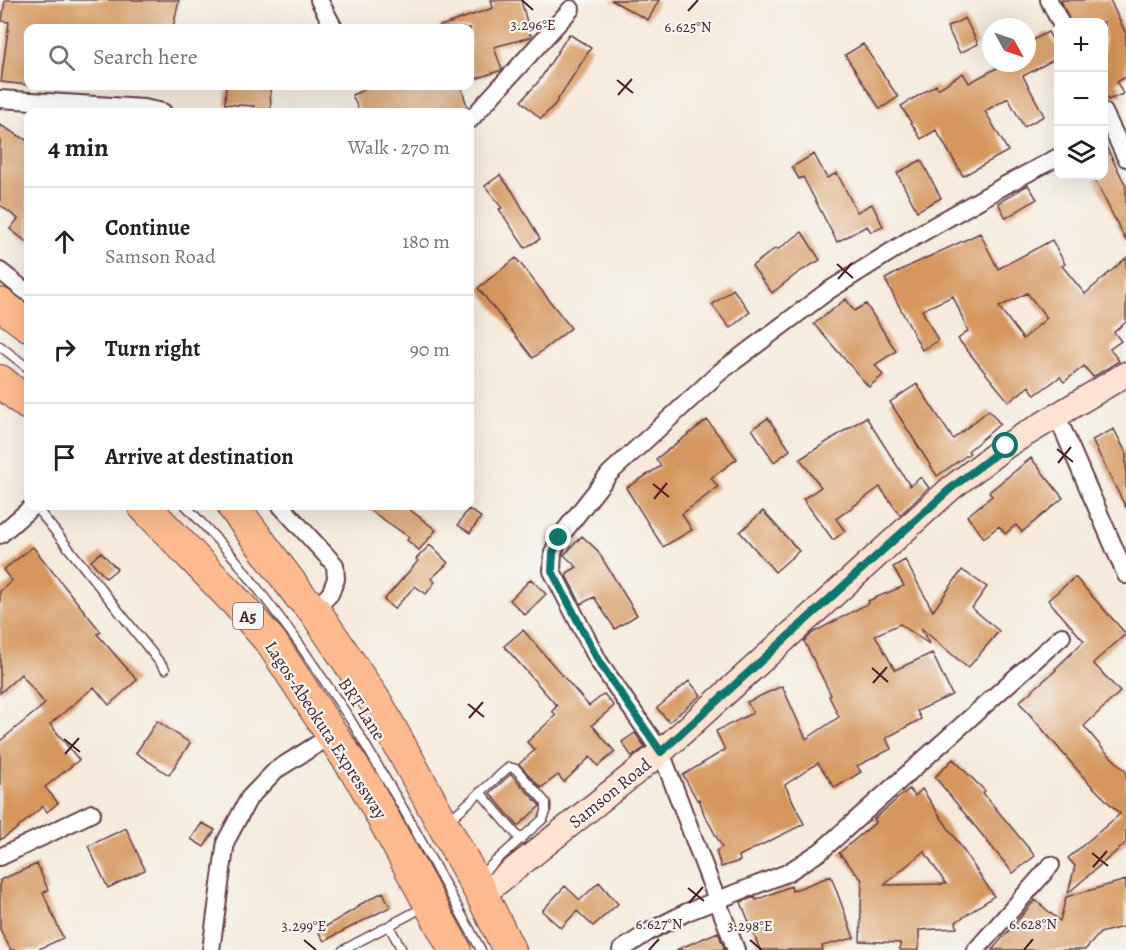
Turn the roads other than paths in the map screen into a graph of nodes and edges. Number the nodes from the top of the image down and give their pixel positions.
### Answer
1 (319, 0) edge
2 (1049, 0) edge
3 (571, 9) dead end
4 (1058, 18) edge
5 (332, 24) edge
6 (0, 99) edge
7 (144, 108) edge
8 (474, 116) edge
9 (1114, 129) edge
10 (1126, 158) edge
11 (1054, 160) edge
12 (0, 271) edge
13 (24, 290) edge
14 (0, 304) edge
15 (24, 322) edge
16 (0, 346) edge
17 (24, 365) edge
18 (1126, 374) edge
19 (0, 381) edge
20 (24, 401) edge
21 (1056, 414) junction
22 (29, 510) edge
23 (37, 510) edge
24 (148, 510) edge
25 (190, 510) edge
26 (236, 510) edge
27 (285, 510) edge
28 (0, 536) edge
29 (1126, 575) edge
30 (314, 610) junction
31 (1062, 636) dead end
32 (165, 669) dead end
33 (339, 731) junction
34 (661, 752) junction
35 (385, 772) junction
36 (480, 792) junction
37 (92, 813) dead end
38 (444, 824) junction
39 (521, 840) junction
40 (0, 857) edge
41 (1051, 865) dead end
42 (478, 887) junction
43 (718, 899) junction
44 (429, 904) junction
45 (389, 926) junction
46 (211, 950) edge
47 (343, 950) edge
48 (402, 950) edge
49 (455, 950) edge
50 (481, 950) edge
51 (509, 950) edge
52 (621, 950) edge
53 (736, 950) edge
54 (976, 950) edge

1 - 5 street
2 - 4 street
3 - 8 street
6 - 7 street
9 - 10 street
11 - 34 street
12 - 13 street
14 - 15 highway
16 - 17 lane
18 - 21 street, Samson Road
19 - 20 highway
21 - 29 street
21 - 34 street, Samson Road
22 - 28 street
23 - 32 lane
24 - 33 highway, Lagos-Abeokuta Expressway / A5
25 - 33 lane, BRT Lane
26 - 30 highway, Lagos-Abeokuta Expressway / A5
27 - 30 street
30 - 35 highway, Lagos-Abeokuta Expressway / A5
31 - 43 street
33 - 35 highway, Lagos-Abeokuta Expressway / A5
33 - 46 street
34 - 42 street, Samson Road
34 - 43 street
35 - 38 highway, Lagos-Abeokuta Expressway / A5
35 - 44 highway, Lagos-Abeokuta Expressway / A5
35 - 50 lane
36 - 38 lane
36 - 39 lane
36 - 39 lane
37 - 40 street
38 - 42 highway, Lagos-Abeokuta Expressway / A5
39 - 42 lane
41 - 54 street
42 - 51 highway, Lagos-Abeokuta Expressway / A5
43 - 52 street
43 - 53 street
44 - 45 lane
44 - 49 highway, Lagos-Abeokuta Expressway / A5
45 - 47 lane
45 - 48 lane

